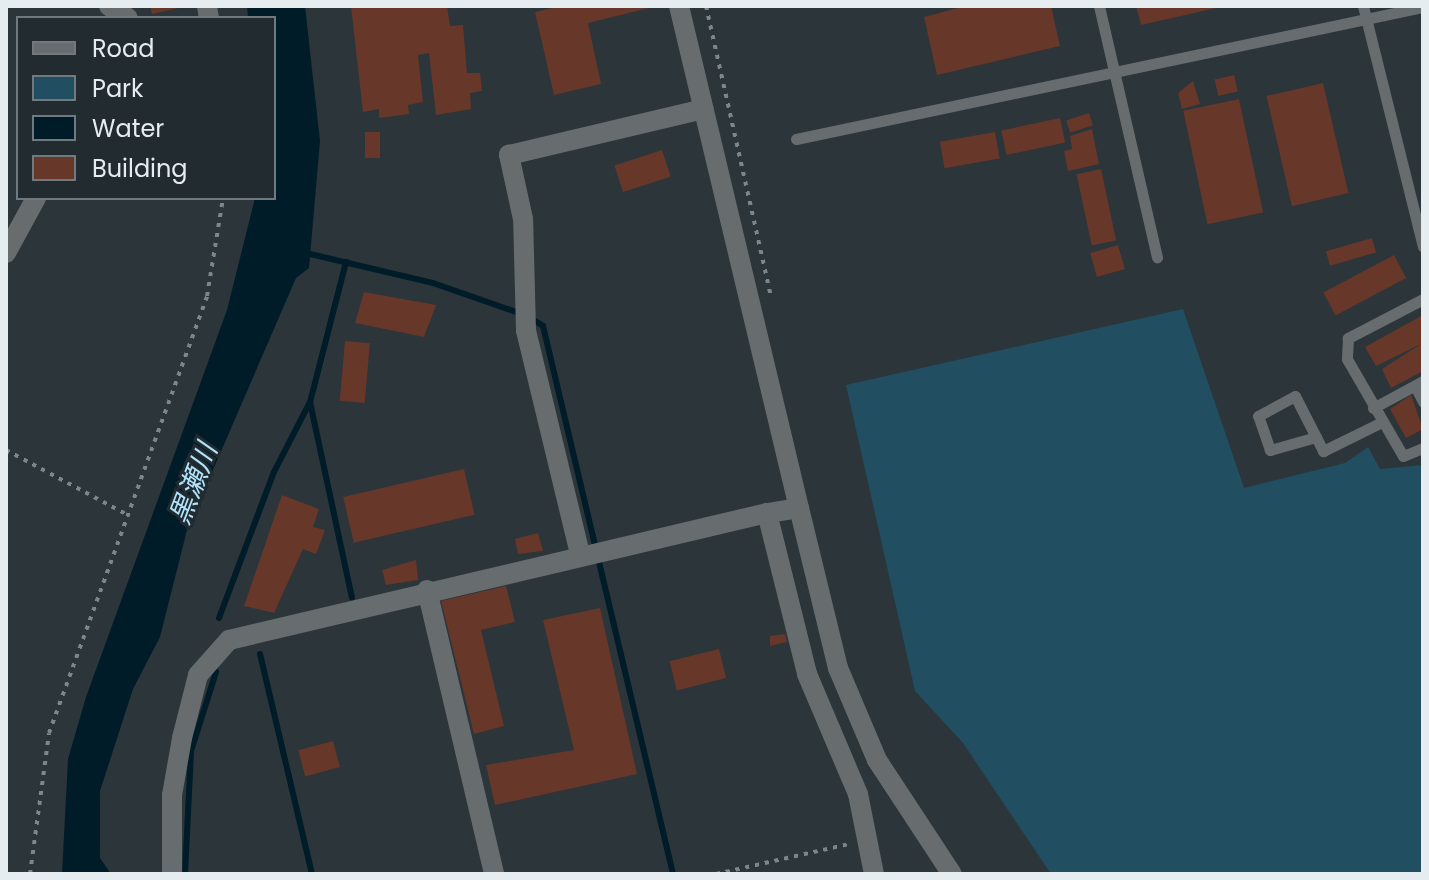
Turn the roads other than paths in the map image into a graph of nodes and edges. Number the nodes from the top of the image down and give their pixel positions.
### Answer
1 (109, 6) edge
2 (679, 6) edge
3 (1099, 6) edge
4 (1363, 6) edge
5 (1423, 7) edge
6 (126, 16) edge
7 (1366, 20) junction
8 (1113, 73) junction
9 (704, 109) junction
10 (796, 139) dead end
11 (35, 200) edge
12 (1423, 247) edge
13 (6, 253) edge
14 (1157, 257) dead end
15 (1423, 299) edge
16 (1419, 383) edge
17 (1423, 402) edge
18 (1373, 408) junction
19 (1382, 422) junction
20 (1316, 437) junction
21 (1423, 448) edge
22 (799, 508) junction
23 (767, 513) junction
24 (580, 554) junction
25 (427, 590) junction
26 (172, 874) edge
27 (494, 874) edge
28 (874, 874) edge
29 (952, 874) edge

1 - 6 street
2 - 9 street
3 - 8 lane
4 - 7 lane
5 - 7 lane
7 - 8 lane
7 - 12 lane
8 - 10 lane
8 - 14 lane
9 - 22 street
9 - 24 street
11 - 13 street
15 - 18 lane
16 - 17 lane
16 - 18 lane
18 - 19 lane
19 - 20 lane
19 - 21 lane
20 - 20 lane
22 - 23 street
22 - 29 street
23 - 24 street
23 - 28 street
24 - 25 street
25 - 26 street
25 - 27 street

